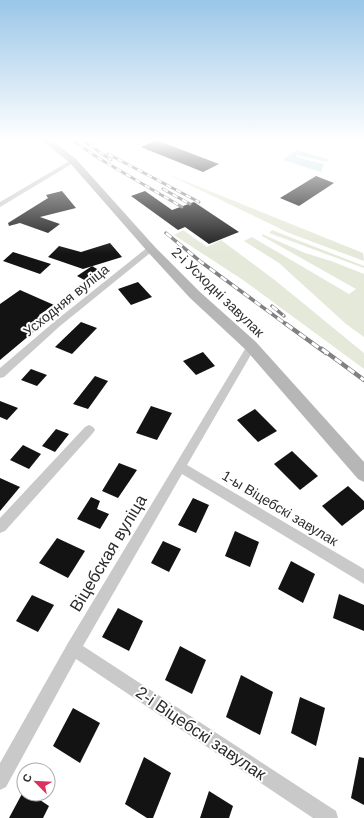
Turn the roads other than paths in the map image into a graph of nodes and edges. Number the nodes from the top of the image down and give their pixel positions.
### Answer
1 (46, 177) edge
2 (87, 177) edge
3 (0, 205) edge
4 (151, 249) junction
5 (251, 346) junction
6 (0, 374) edge
7 (89, 430) dead end
8 (180, 467) junction
9 (364, 474) edge
10 (0, 527) edge
11 (364, 577) edge
12 (73, 648) junction
13 (0, 781) edge
14 (329, 818) edge

1 - 3 street
2 - 4 street, 2-і Усходні завулак
4 - 5 street, 2-і Усходні завулак
4 - 6 street, Усходняя вуліца
5 - 8 street, Віцебская вуліца
5 - 9 street, 2-і Усходні завулак
7 - 10 street
8 - 11 street, 1-ы Віцебскі завулак
8 - 12 street, Віцебская вуліца
12 - 13 street, Віцебская вуліца
12 - 14 street, 2-і Віцебскі завулак

